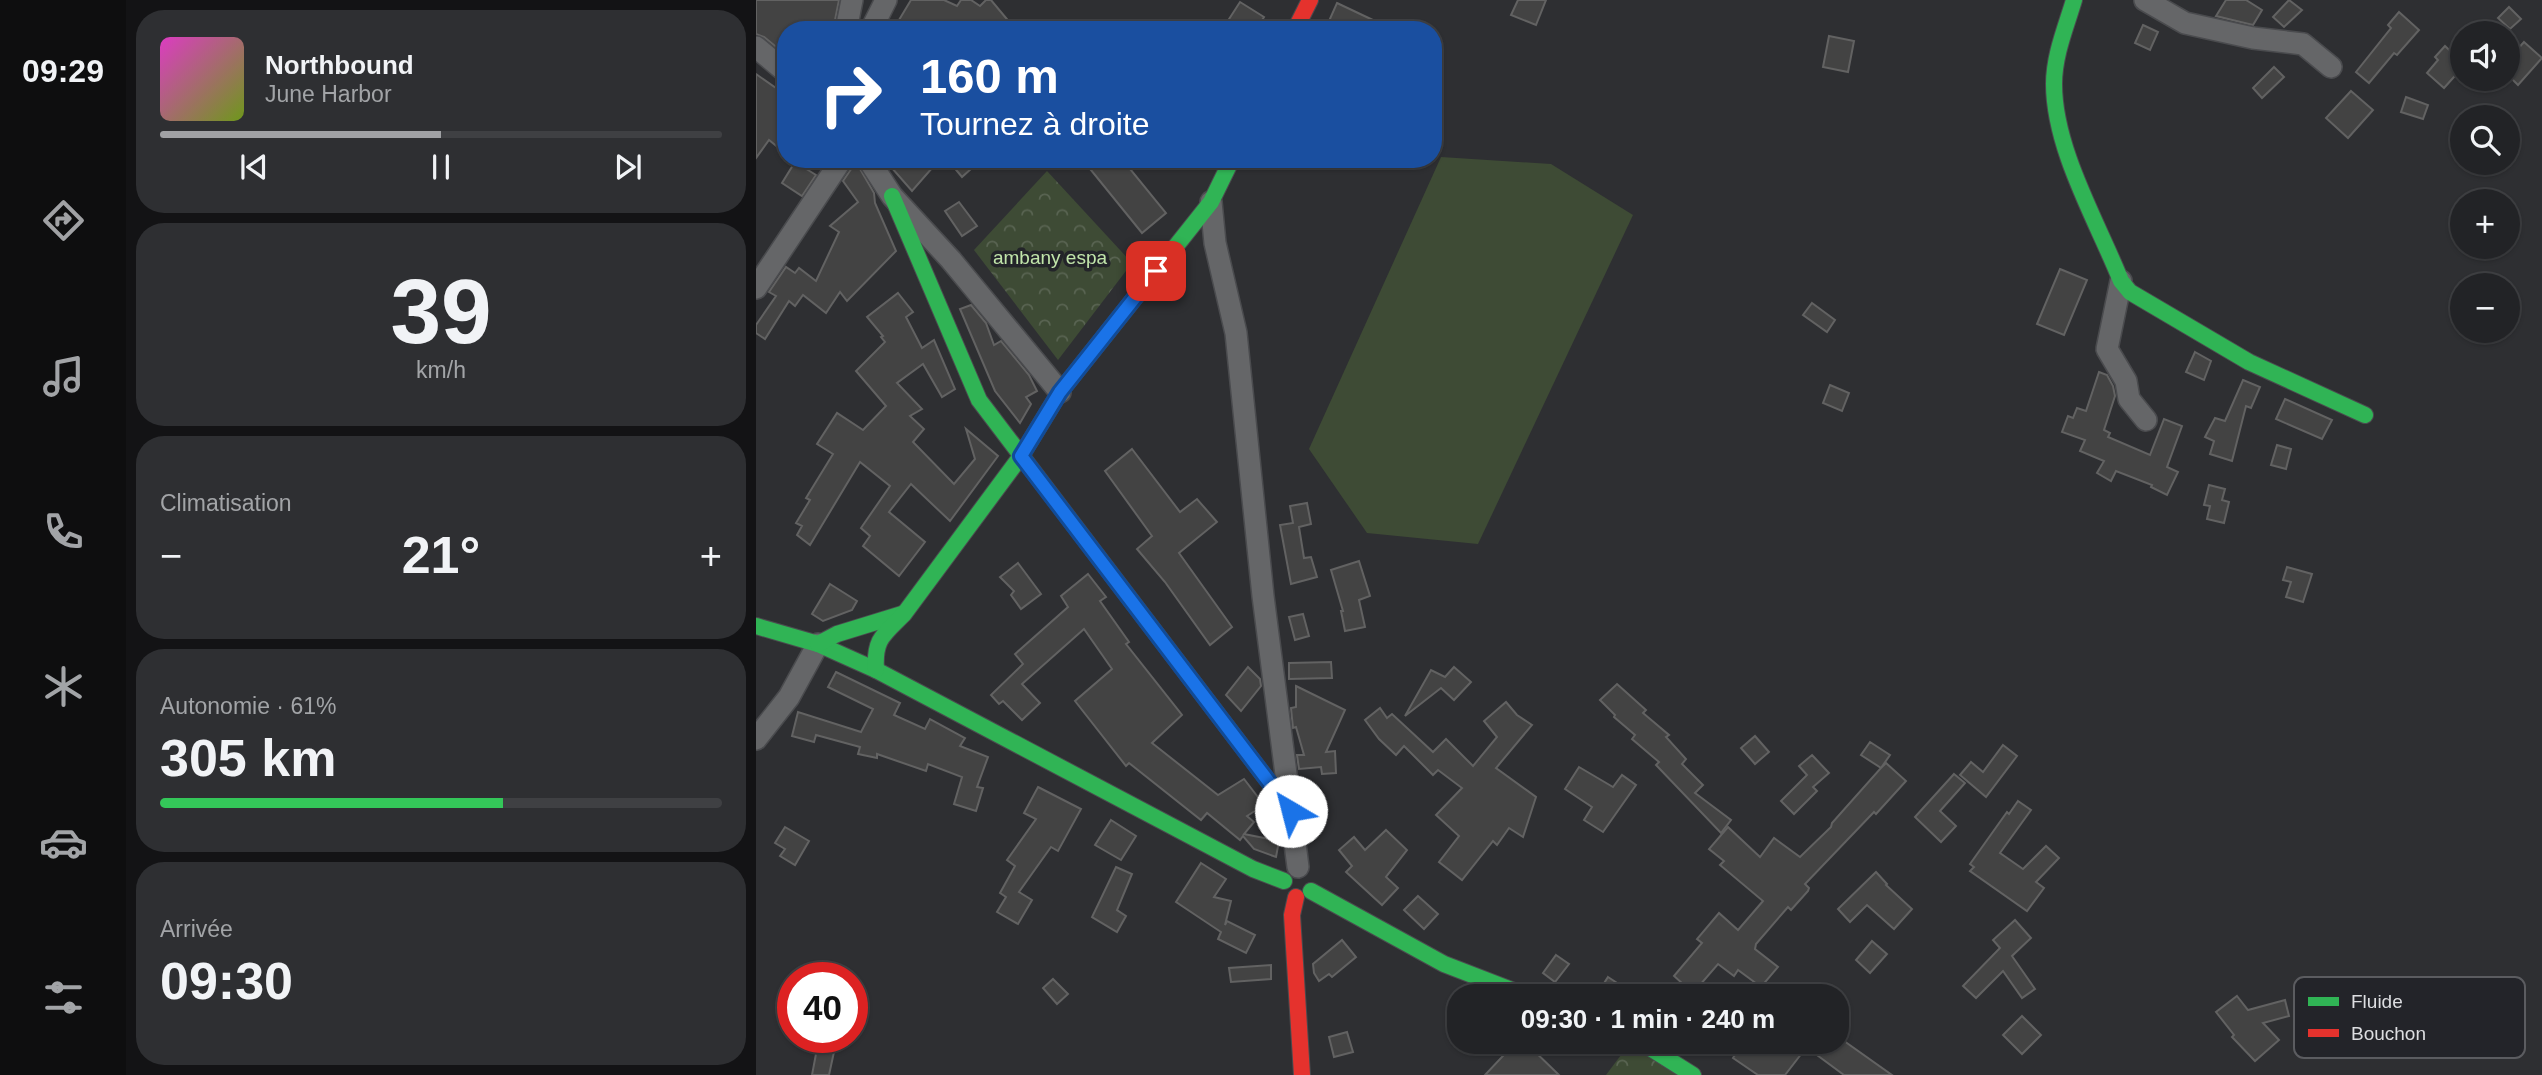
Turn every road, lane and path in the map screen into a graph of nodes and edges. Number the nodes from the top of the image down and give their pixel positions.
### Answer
1 (852, 0) edge
2 (886, 0) edge
3 (1310, 0) edge
4 (2074, 0) edge
5 (2145, 0) edge
6 (848, 21) edge
7 (876, 21) edge
8 (1300, 21) edge
9 (756, 47) edge
10 (777, 64) edge
11 (2331, 67) dead end
12 (836, 168) edge
13 (874, 168) edge
14 (1228, 168) edge
15 (892, 196) junction
16 (1211, 202) junction
17 (2121, 281) junction
18 (756, 288) edge
19 (1060, 392) junction
20 (2365, 415) dead end
21 (2146, 420) dead end
22 (1021, 456) junction
23 (904, 614) junction
24 (756, 626) edge
25 (818, 644) junction
26 (876, 670) junction
27 (756, 739) edge
28 (1291, 811) junction
29 (1291, 874) junction
30 (1304, 894) junction
31 (1496, 984) edge
32 (1660, 1054) edge
33 (1302, 1075) edge
34 (1693, 1075) edge

1 - 6 street
2 - 7 street
3 - 8 street
4 - 17 street
5 - 11 street
9 - 10 street
12 - 18 street
13 - 15 street
14 - 16 street
15 - 19 street
15 - 22 street
16 - 19 street
16 - 28 street
17 - 20 street
17 - 21 street
19 - 22 street
22 - 23 street
22 - 28 street
23 - 25 street
23 - 26 street
24 - 25 street
25 - 26 street
25 - 27 street
26 - 29 street
28 - 29 street
29 - 30 street
29 - 30 street
30 - 31 street
30 - 33 street
32 - 34 street

